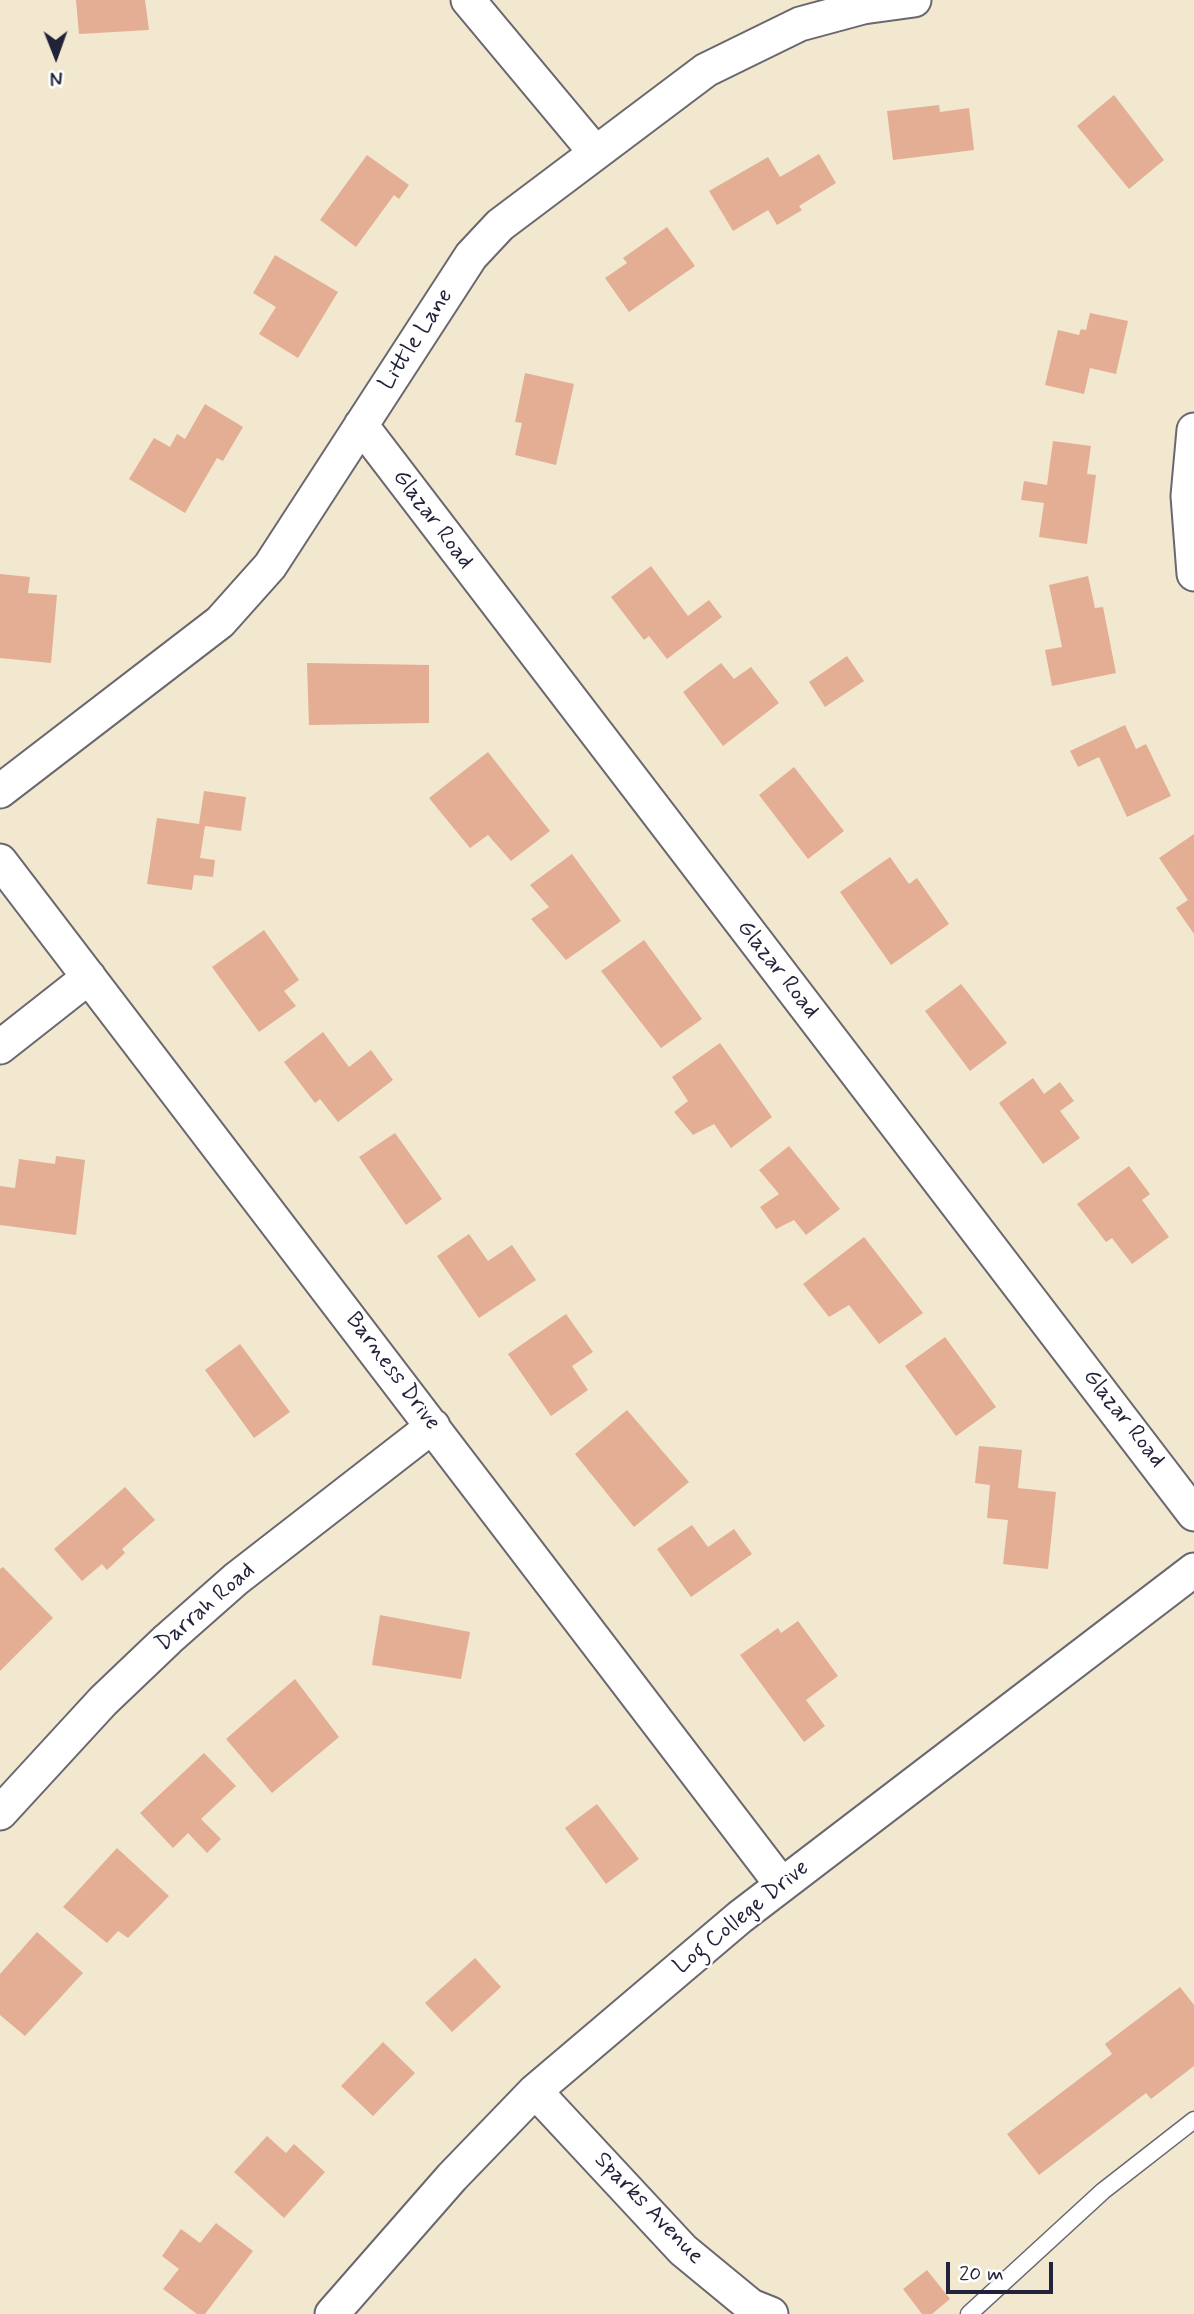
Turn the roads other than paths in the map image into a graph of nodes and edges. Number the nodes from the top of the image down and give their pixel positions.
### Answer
1 (468, 0) edge
2 (914, 0) edge
3 (595, 152) junction
4 (361, 425) junction
5 (1194, 430) edge
6 (1194, 574) edge
7 (0, 791) edge
8 (0, 861) edge
9 (89, 978) junction
10 (0, 1046) edge
11 (433, 1426) junction
12 (1194, 1514) edge
13 (1194, 1570) edge
14 (0, 1813) edge
15 (782, 1885) junction
16 (535, 2091) junction
17 (1194, 2120) edge
18 (332, 2314) edge
19 (771, 2314) edge
20 (969, 2314) edge

1 - 3 street
2 - 3 street, Little Lane
3 - 4 street, Little Lane
4 - 7 street, Little Lane
4 - 12 street, Glazar Road
5 - 6 street
8 - 9 street, Barness Drive
9 - 10 street
9 - 11 street, Barness Drive
11 - 14 street, Darrah Road
11 - 15 street, Barness Drive
13 - 15 street, Log College Drive
15 - 16 street, Log College Drive
16 - 18 street, Log College Drive
16 - 19 street, Sparks Avenue
17 - 20 lane

